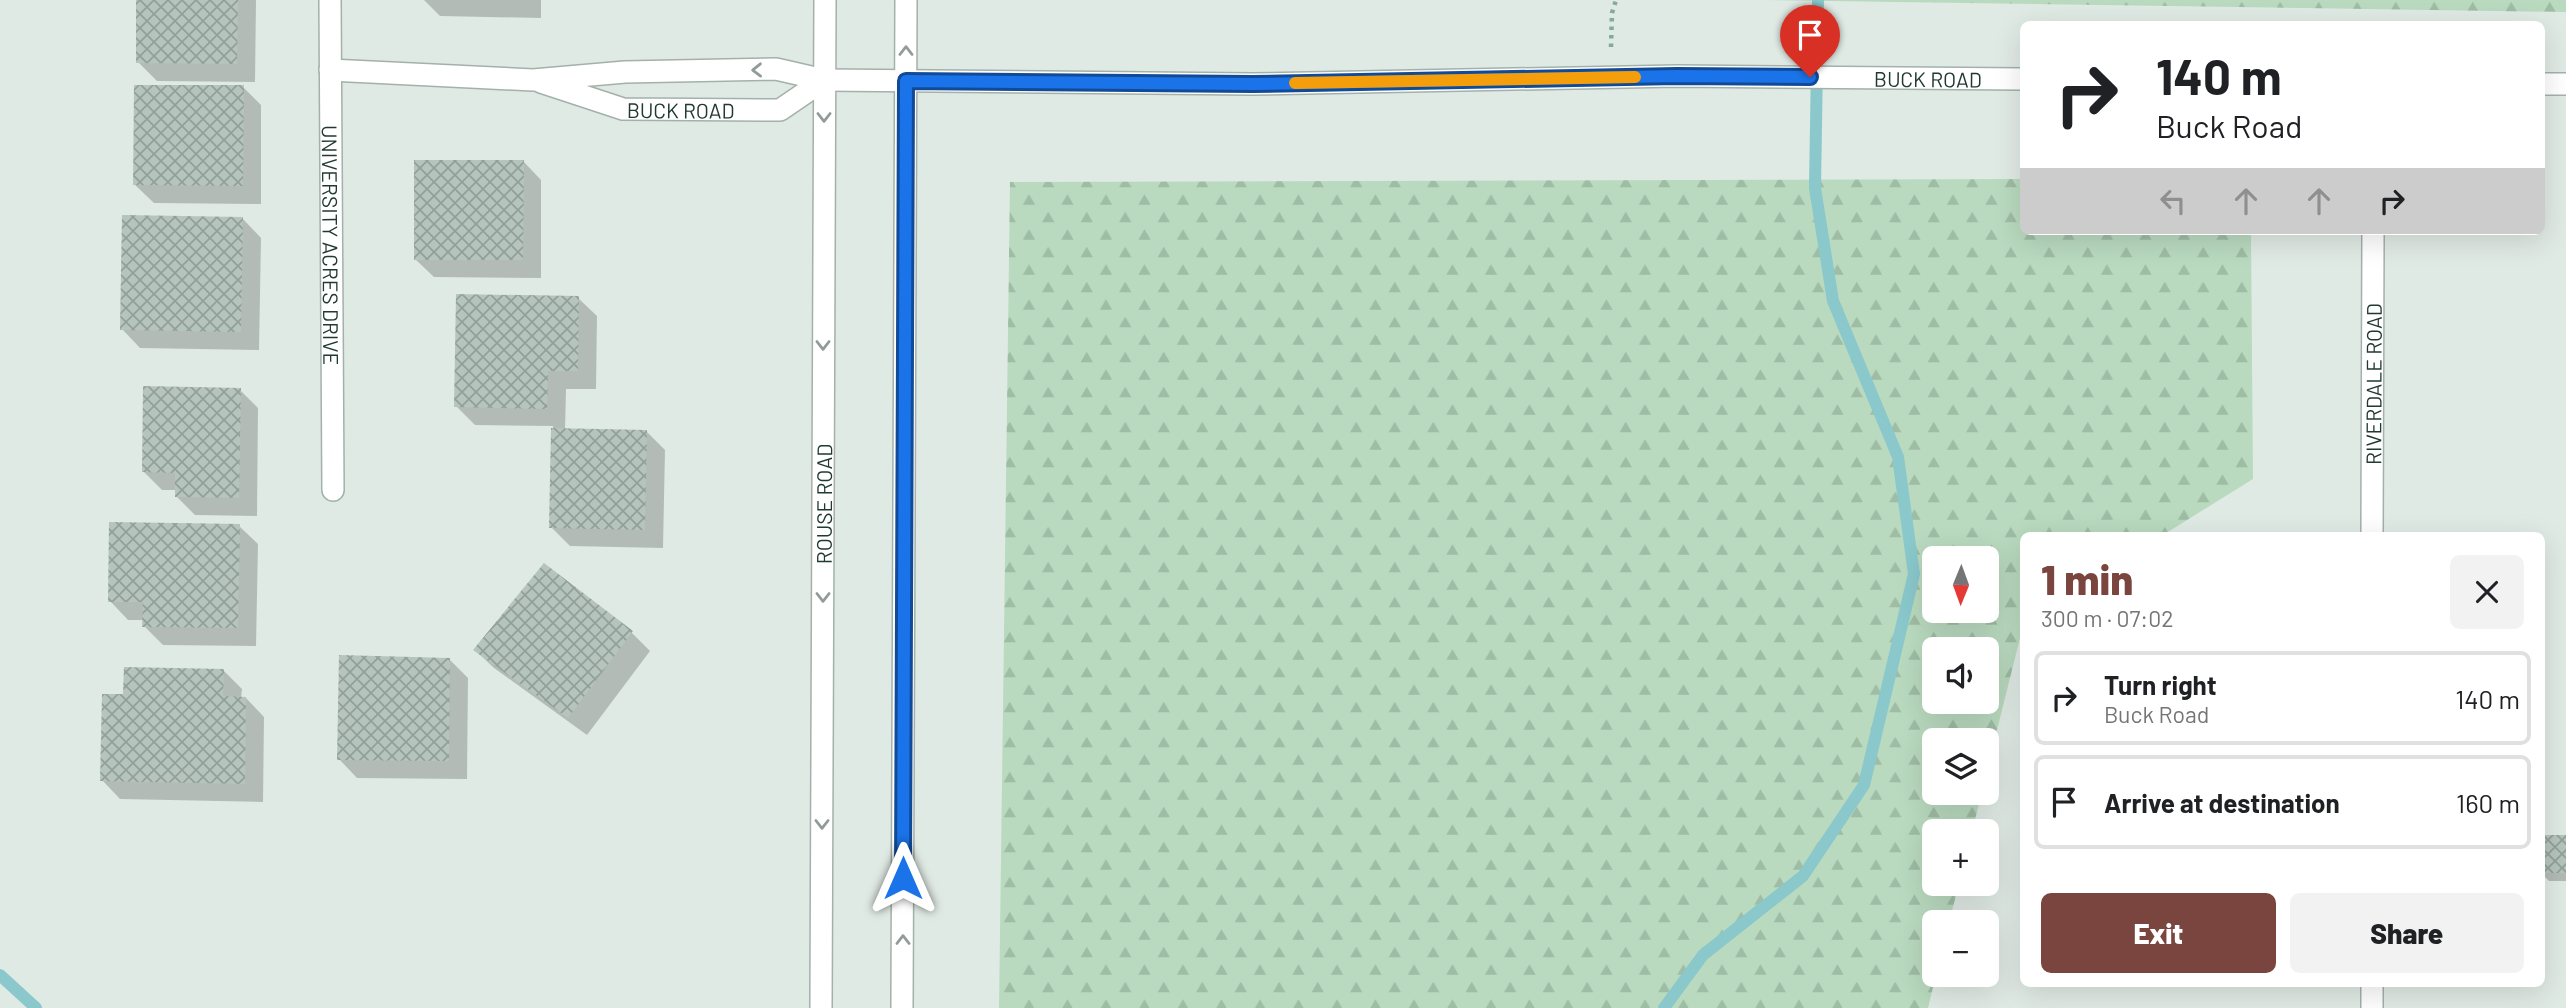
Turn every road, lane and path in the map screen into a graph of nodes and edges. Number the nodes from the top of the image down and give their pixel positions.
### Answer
1 (331, 0) edge
2 (825, 0) edge
3 (906, 0) edge
4 (1616, 0) edge
5 (1611, 47) dead end
6 (330, 70) junction
7 (625, 72) junction
8 (2020, 79) edge
9 (533, 80) junction
10 (824, 80) junction
11 (906, 81) junction
12 (2545, 83) edge
13 (2566, 84) edge
14 (623, 109) junction
15 (2373, 235) edge
16 (333, 490) dead end
17 (2372, 532) edge
18 (2372, 987) edge
19 (821, 1008) edge
20 (902, 1008) edge
21 (2372, 1008) edge

1 - 6 street, UNIVERSITY ACRES DRIVE
2 - 10 street, ROUSE ROAD
11 -> 3 street
4 - 5 path
6 - 9 street, BUCK ROAD
6 - 16 street, UNIVERSITY ACRES DRIVE
7 - 9 street, BUCK ROAD
10 -> 7 street, BUCK ROAD
7 - 14 street
8 - 11 street, BUCK ROAD
9 - 14 street, BUCK ROAD
10 - 11 street, BUCK ROAD
10 - 14 street, BUCK ROAD
10 -> 19 street, ROUSE ROAD
20 -> 11 street
12 - 13 street
15 - 17 street, RIVERDALE ROAD
18 - 21 street

